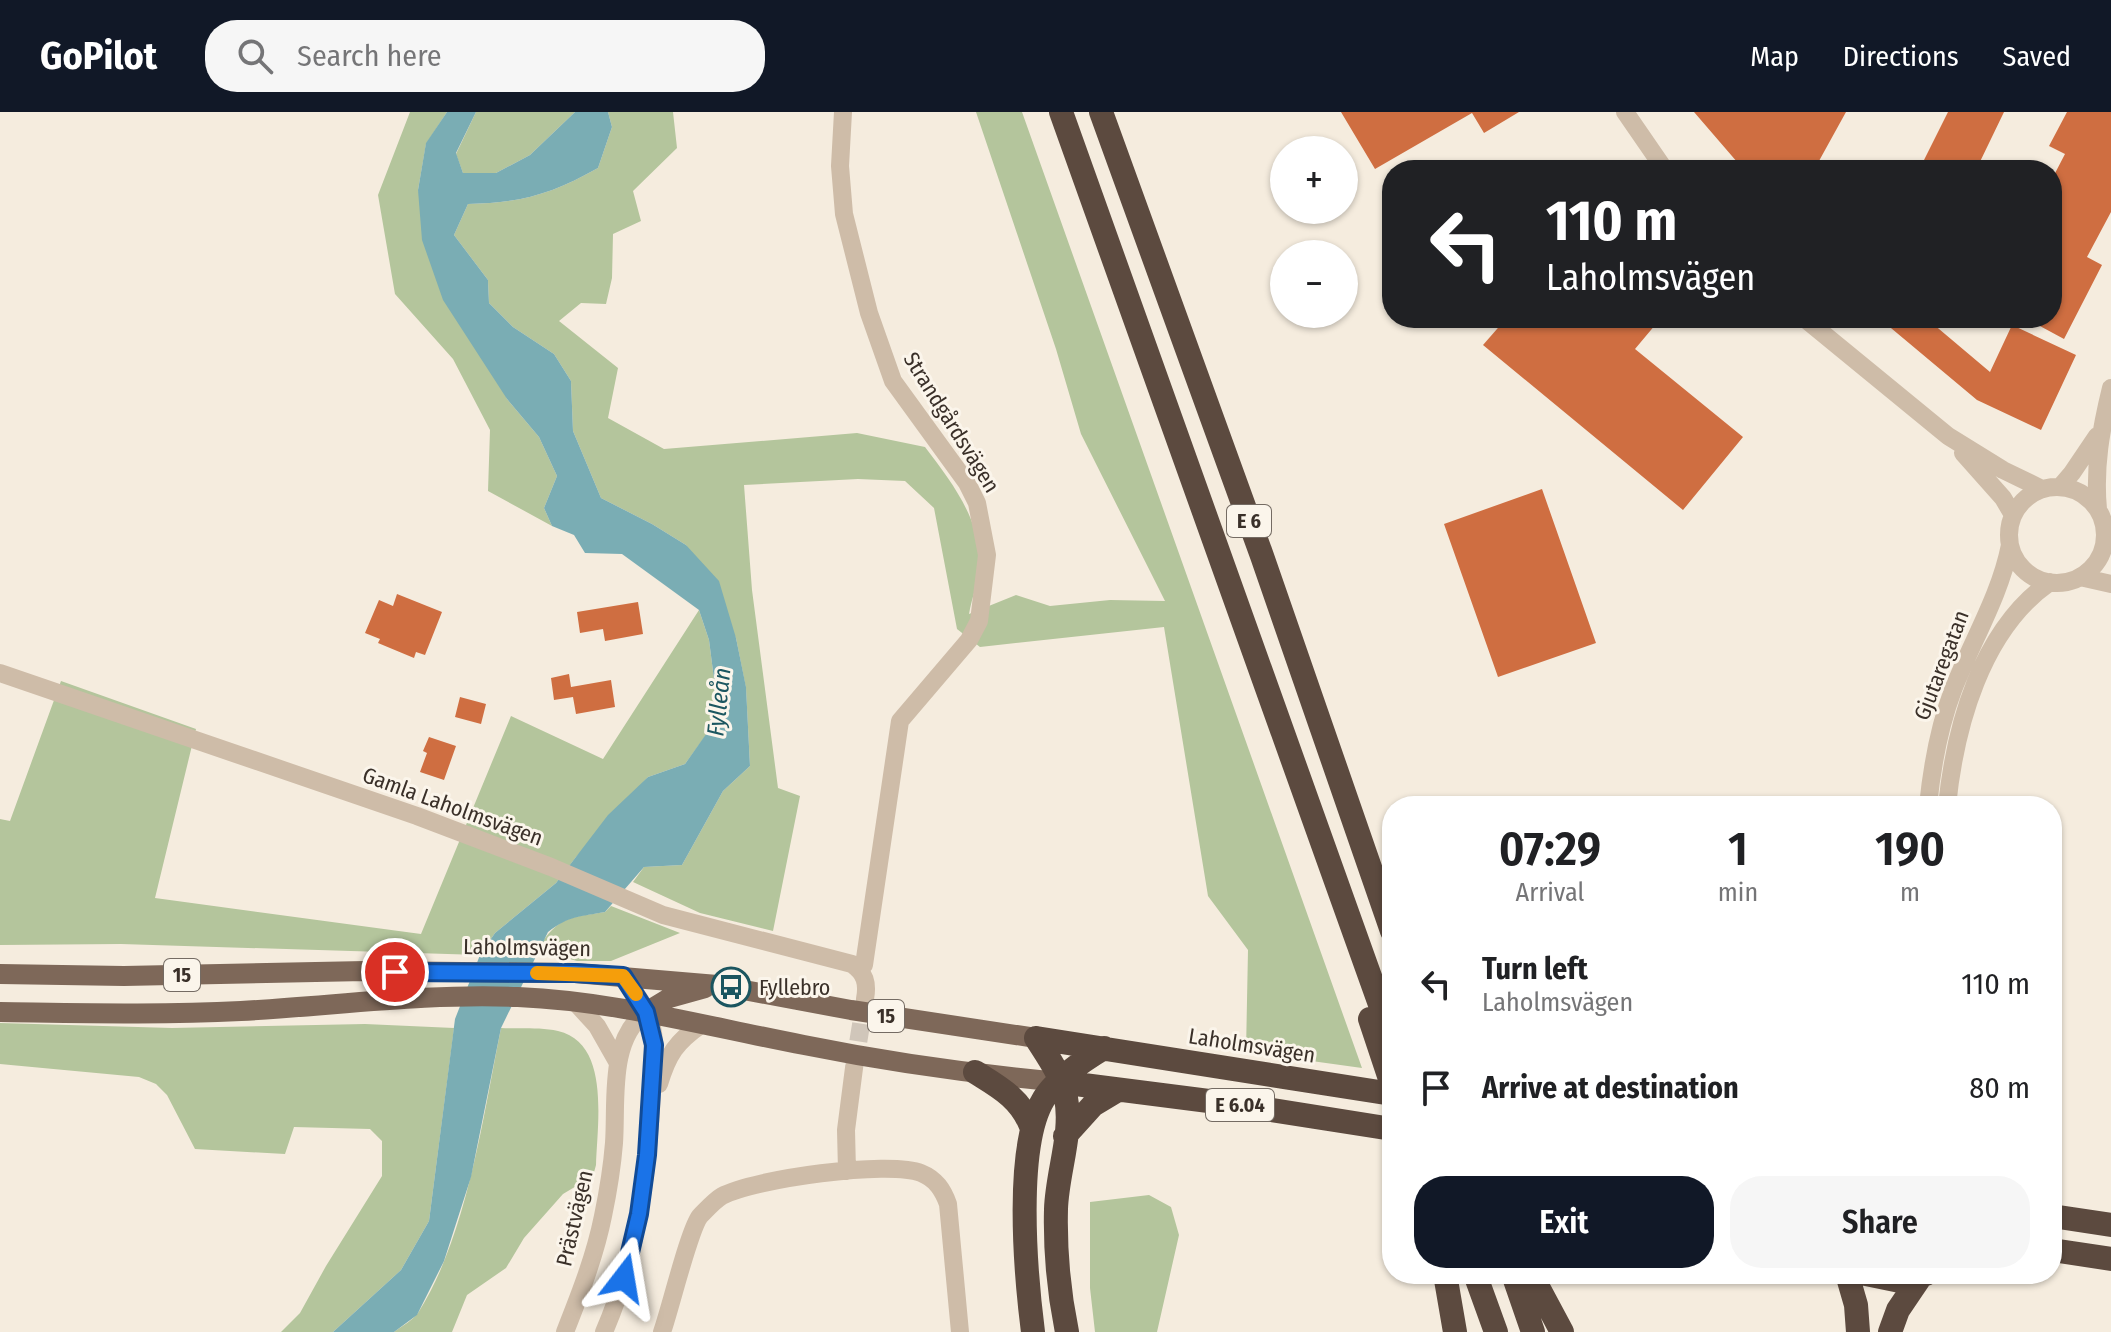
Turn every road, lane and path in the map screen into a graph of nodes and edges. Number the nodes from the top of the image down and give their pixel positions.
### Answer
1 (843, 112) edge
2 (1061, 112) edge
3 (1101, 112) edge
4 (1625, 112) edge
5 (1658, 160) edge
6 (1816, 328) edge
7 (2111, 388) edge
8 (2100, 431) junction
9 (1948, 436) junction
10 (2051, 488) junction
11 (2098, 509) junction
12 (2013, 515) junction
13 (2010, 545) junction
14 (2108, 546) edge
15 (2080, 577) junction
16 (2050, 582) junction
17 (2111, 584) edge
18 (0, 673) edge
19 (1929, 796) edge
20 (1949, 796) edge
21 (1344, 902) junction
22 (1382, 902) edge
23 (860, 969) junction
24 (0, 974) edge
25 (623, 976) junction
26 (717, 985) junction
27 (865, 999) tunnel mouth
28 (575, 1002) junction
29 (1382, 1010) edge
30 (0, 1012) edge
31 (646, 1012) junction
32 (702, 1024) junction
33 (1036, 1038) junction
34 (1104, 1048) junction
35 (1382, 1056) edge
36 (618, 1063) junction
37 (854, 1068) tunnel mouth
38 (975, 1072) junction
39 (1060, 1082) junction
40 (1118, 1090) junction
41 (1382, 1092) edge
42 (651, 1110) junction
43 (1031, 1126) junction
44 (1382, 1127) edge
45 (1065, 1136) junction
46 (847, 1171) junction
47 (2062, 1218) edge
48 (2111, 1225) edge
49 (2062, 1252) edge
50 (2111, 1259) edge
51 (1447, 1284) edge
52 (1479, 1284) edge
53 (1516, 1284) edge
54 (1536, 1284) edge
55 (1850, 1284) edge
56 (1917, 1284) edge
57 (565, 1332) edge
58 (604, 1332) edge
59 (662, 1332) edge
60 (960, 1332) edge
61 (1033, 1332) edge
62 (1067, 1332) edge
63 (1455, 1332) edge
64 (1496, 1332) edge
65 (1533, 1332) edge
66 (1562, 1332) edge
67 (1858, 1332) edge
68 (1890, 1332) edge

1 - 23 street, Strandgårdsvägen
2 - 21 highway, E 6
3 - 22 highway, E 6
4 - 5 street
6 - 9 street
7 - 8 street
8 - 10 street
8 - 11 street
9 - 10 street
9 - 12 street
10 - 11 street
10 - 12 street
11 - 14 street
12 - 13 street
13 - 16 street
13 - 19 street, Gjutaregatan
14 - 15 street
15 - 16 street
15 - 17 street
16 - 20 street, Gjutaregatan
18 - 23 street, Gamla Laholmsvägen
21 - 29 highway, E 6
21 - 35 highway
23 - 27 street
24 - 25 main road, Laholmsvägen / 15
25 - 26 main road, Laholmsvägen / 15
25 - 31 street
26 - 31 main road, Laholmsvägen / 15
26 - 33 main road, Laholmsvägen / 15
28 - 30 main road, 15
28 - 31 main road, 15
28 - 36 street
31 - 32 main road, 15
31 - 36 street, Prästvägen
31 - 42 street
32 - 38 main road, 15
32 - 42 street
33 - 34 highway, Laholmsvägen / E 6.04
33 - 39 highway
34 - 39 highway
34 - 41 highway, Laholmsvägen / E 6.04
36 - 57 street, Prästvägen
37 - 46 street
38 - 39 main road, 15
38 - 43 highway
39 - 40 highway, E 6.04
39 - 43 highway
39 - 45 highway
40 - 44 highway, E 6.04
40 - 45 highway
42 - 58 street
43 - 61 highway
45 - 62 highway
46 - 59 street
46 - 60 street
47 - 48 highway
49 - 50 highway
51 - 63 highway
52 - 64 highway
53 - 65 highway
54 - 66 highway
55 - 67 highway
56 - 68 highway

